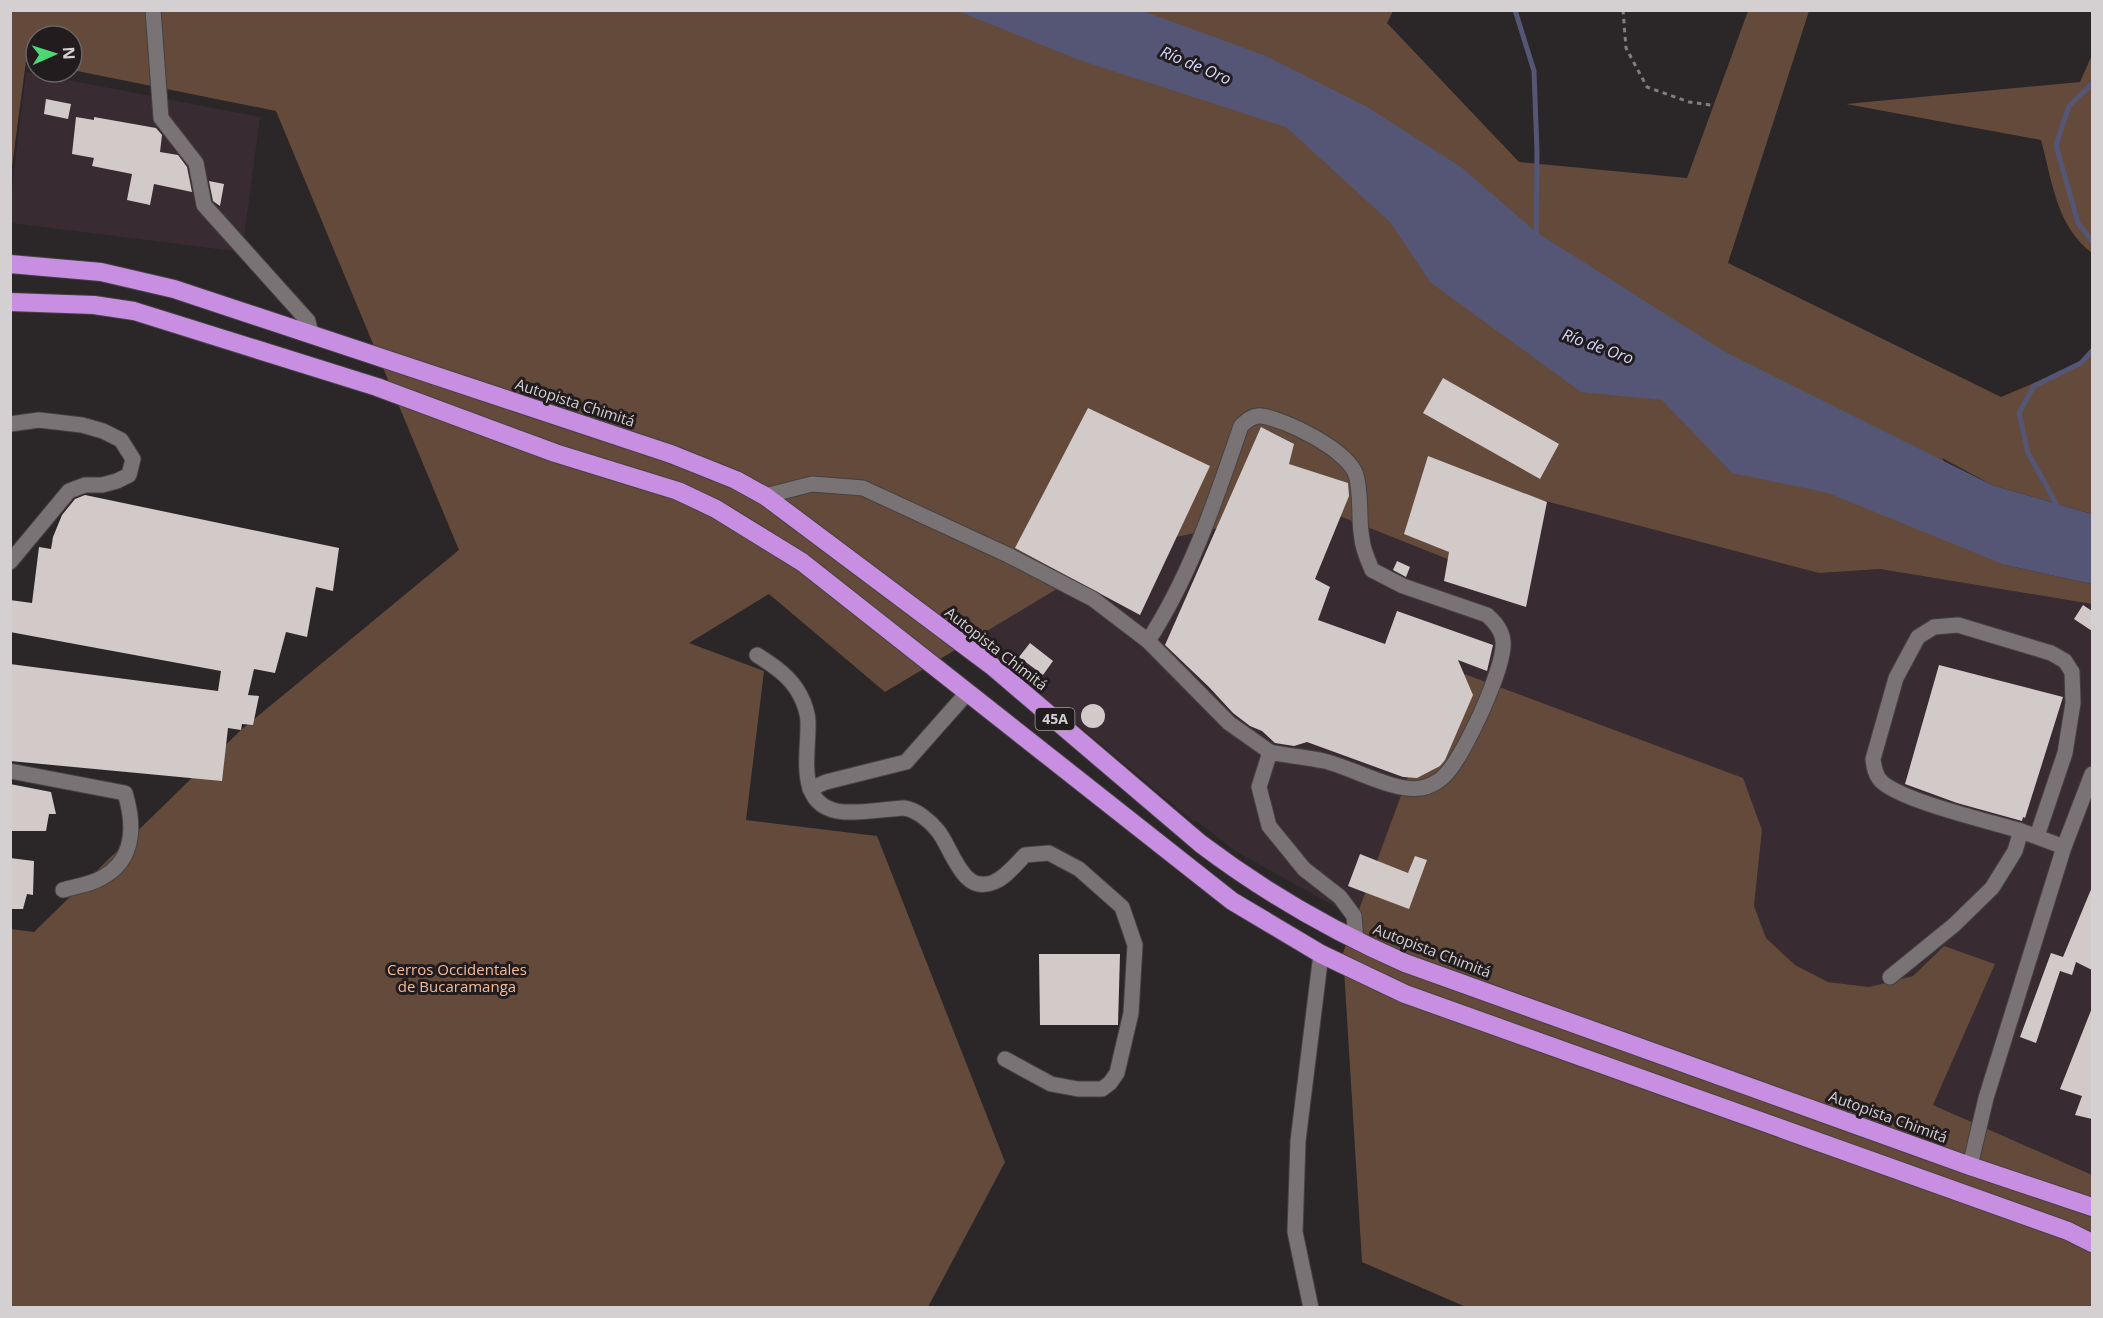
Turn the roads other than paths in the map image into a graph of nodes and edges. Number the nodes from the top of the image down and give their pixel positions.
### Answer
1 (153, 10) edge
2 (10, 264) edge
3 (10, 302) edge
4 (310, 333) junction
5 (10, 424) edge
6 (765, 496) junction
7 (10, 562) edge
8 (1148, 640) junction
9 (757, 655) dead end
10 (967, 693) junction
11 (1270, 752) junction
12 (10, 771) edge
13 (2092, 774) edge
14 (810, 789) junction
15 (2021, 831) junction
16 (2037, 836) junction
17 (2064, 848) junction
18 (63, 890) dead end
19 (1356, 941) junction
20 (1321, 954) junction
21 (1890, 977) dead end
22 (1005, 1059) dead end
23 (1970, 1166) junction
24 (2092, 1207) edge
25 (2092, 1243) edge
26 (1311, 1308) edge

1 - 4 street
2 - 4 highway, Autopista Chimitá / 45A
3 - 10 highway, 45A
4 - 6 highway, Autopista Chimitá / 45A
5 - 7 street
6 - 8 street
6 - 19 highway, Autopista Chimitá / 45A
8 - 11 street
8 - 11 street
9 - 14 street
10 - 14 street
10 - 20 highway, 45A
11 - 19 street
12 - 18 street
13 - 17 street
14 - 22 street
15 - 16 street
15 - 16 street
15 - 21 street
16 - 17 street
17 - 23 street
19 - 23 highway, Autopista Chimitá / 45A
20 - 25 highway, 45A
20 - 26 street
23 - 24 highway, Autopista Chimitá / 45A

